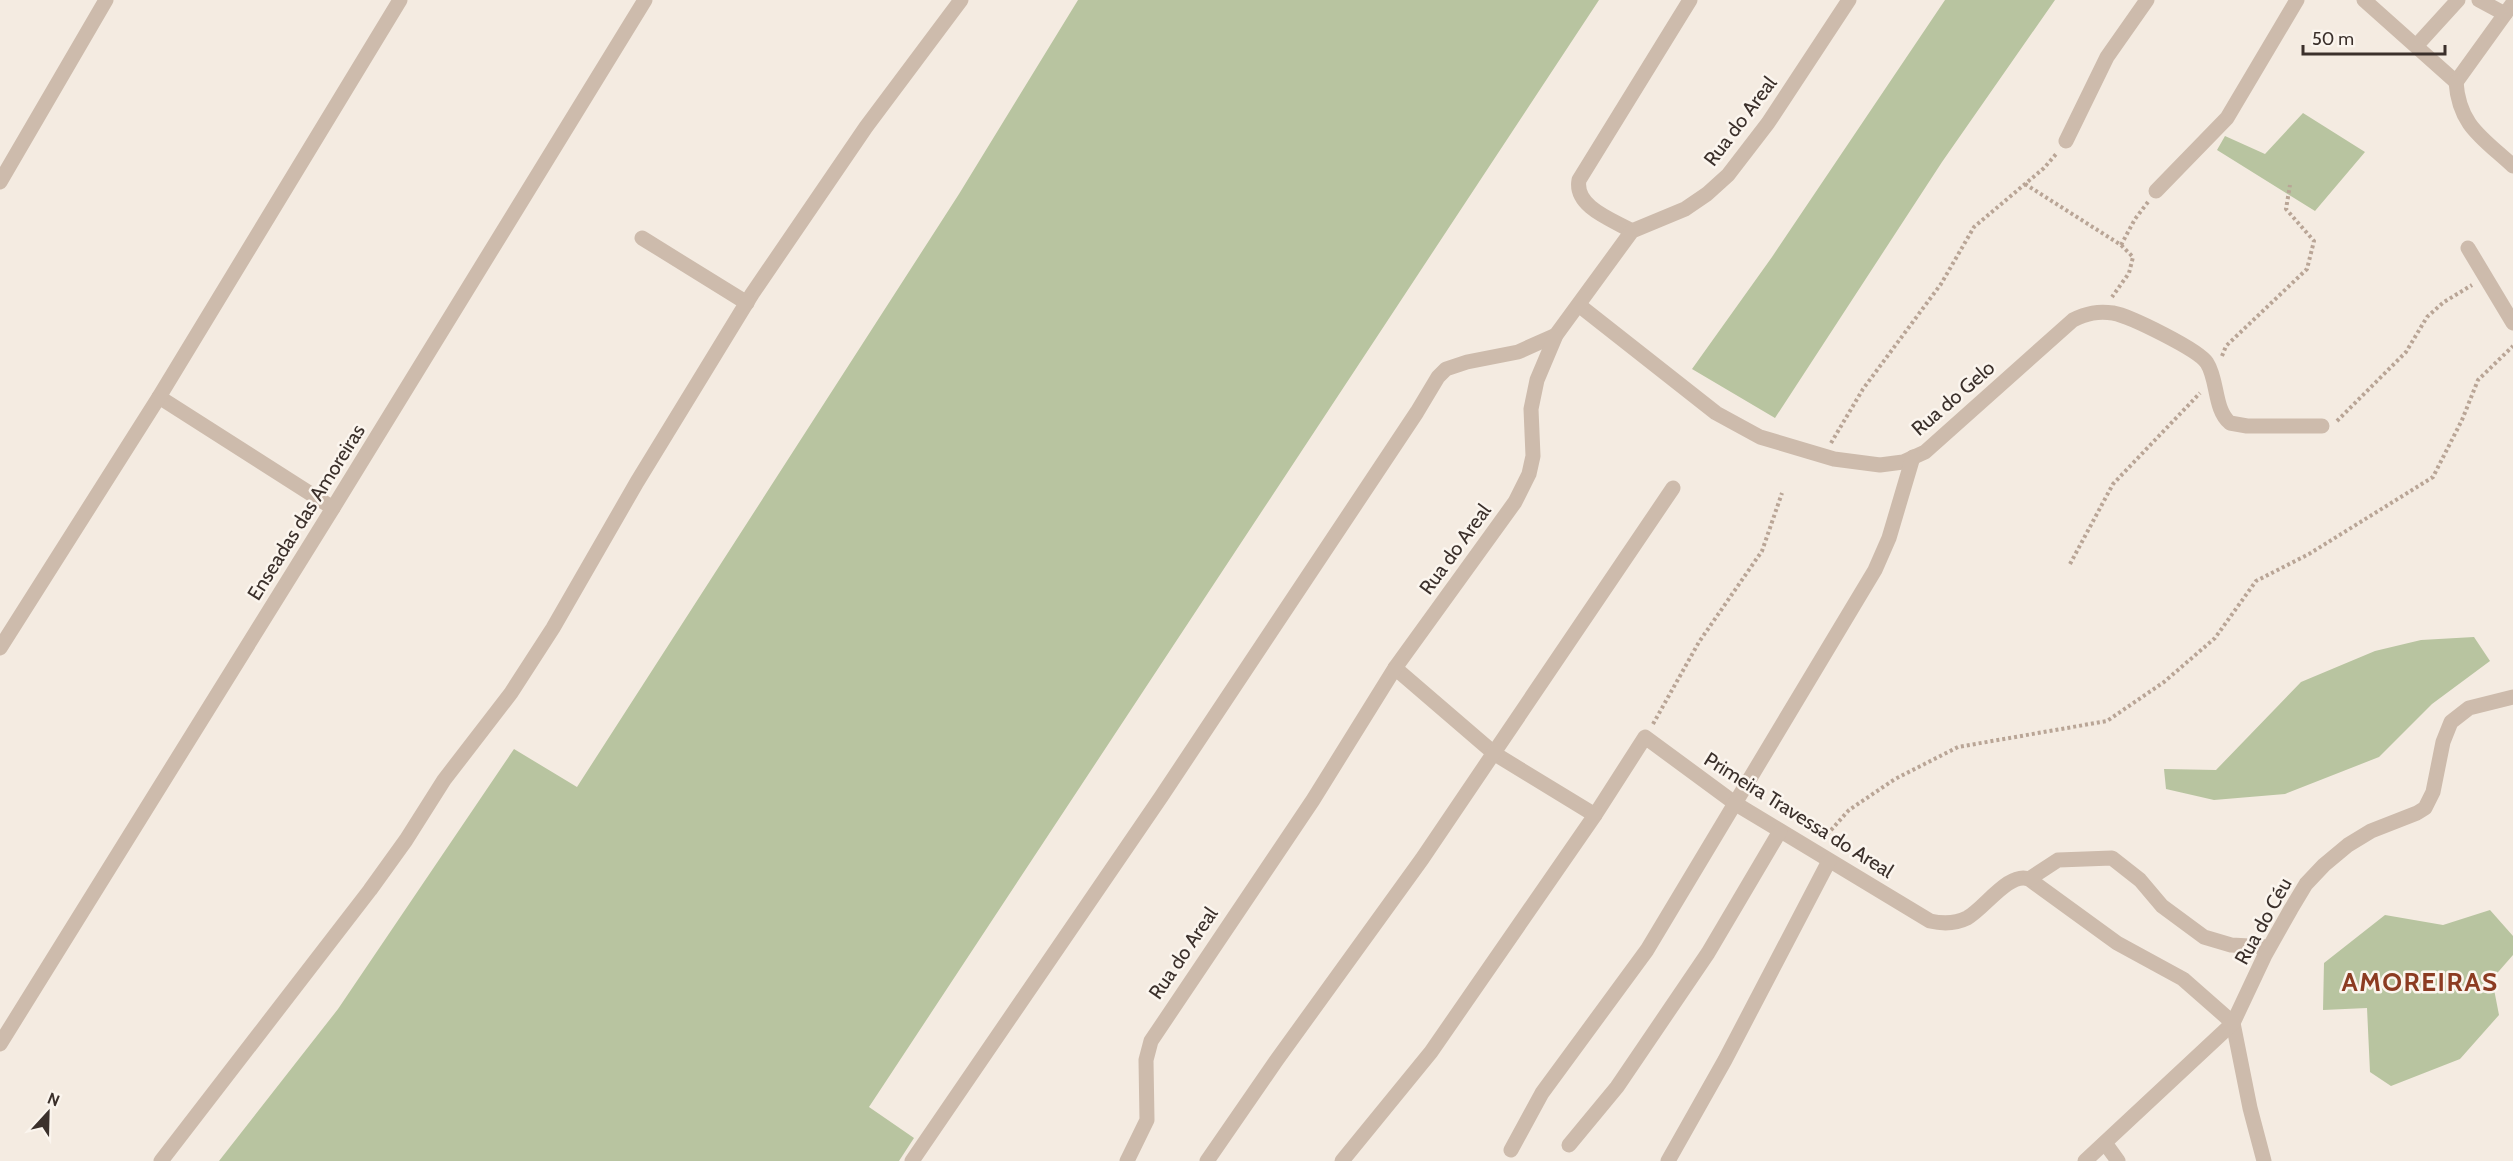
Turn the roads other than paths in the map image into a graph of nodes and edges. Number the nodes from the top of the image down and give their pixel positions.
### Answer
1 (106, 0) edge
2 (400, 0) edge
3 (645, 0) edge
4 (961, 0) edge
5 (1690, 0) edge
6 (1849, 0) edge
7 (2147, 0) edge
8 (2296, 0) edge
9 (2364, 0) edge
10 (2458, 0) edge
11 (2479, 0) edge
12 (2509, 8) edge
13 (2417, 45) junction
14 (2456, 82) junction
15 (2066, 141) road end
16 (2513, 166) edge
17 (0, 182) edge
18 (2156, 191) road end
19 (1632, 231) junction
20 (642, 238) dead end
21 (2468, 248) dead end
22 (747, 303) junction
23 (1580, 306) junction
24 (2513, 323) edge
25 (1556, 335) junction
26 (159, 397) junction
27 (2322, 426) road end
28 (1913, 457) junction
29 (1673, 488) dead end
30 (333, 508) junction
31 (0, 648) edge
32 (1395, 668) junction
33 (2513, 697) edge
34 (1495, 754) junction
35 (1736, 804) junction
36 (1595, 815) junction
37 (1780, 831) junction
38 (1829, 861) junction
39 (2028, 879) junction
40 (2269, 948) junction
41 (2233, 1023) junction
42 (0, 1044) edge
43 (2105, 1143) junction
44 (1569, 1145) dead end
45 (1511, 1150) dead end
46 (161, 1161) edge
47 (912, 1161) edge
48 (1127, 1161) edge
49 (1207, 1161) edge
50 (1342, 1161) edge
51 (1668, 1161) edge
52 (2085, 1161) edge
53 (2118, 1161) edge
54 (2264, 1161) edge

1 - 17 street
2 - 26 street
3 - 30 street, Enseadas das Amoreiras
4 - 22 street
5 - 19 street
6 - 19 street, Rua do Areal
7 - 15 street
8 - 18 street
9 - 13 street
10 - 13 street
11 - 12 street
12 - 14 street
13 - 14 street
14 - 16 street
19 - 23 street, Rua do Areal
20 - 22 street
21 - 24 street
22 - 46 street
23 - 25 street, Rua do Areal
23 - 28 street, Rua do Gelo
25 - 32 street, Rua do Areal
25 - 47 street
26 - 30 street
26 - 31 street
27 - 28 street, Rua do Gelo
28 - 35 street
29 - 34 street
30 - 42 street, Enseadas das Amoreiras
32 - 34 street
32 - 48 street, Rua do Areal
33 - 40 street, Rua do Céu
34 - 36 street
34 - 49 street
35 - 36 street, Primeira Travessa do Areal
35 - 37 street, Primeira Travessa do Areal
35 - 45 street
36 - 50 street
37 - 38 street, Primeira Travessa do Areal
37 - 44 street
38 - 39 street, Primeira Travessa do Areal
38 - 51 street
39 - 40 street
39 - 41 street
40 - 41 street, Rua do Céu
41 - 43 street, Rua do Céu
41 - 54 street
43 - 52 street, Rua do Céu
43 - 53 street

